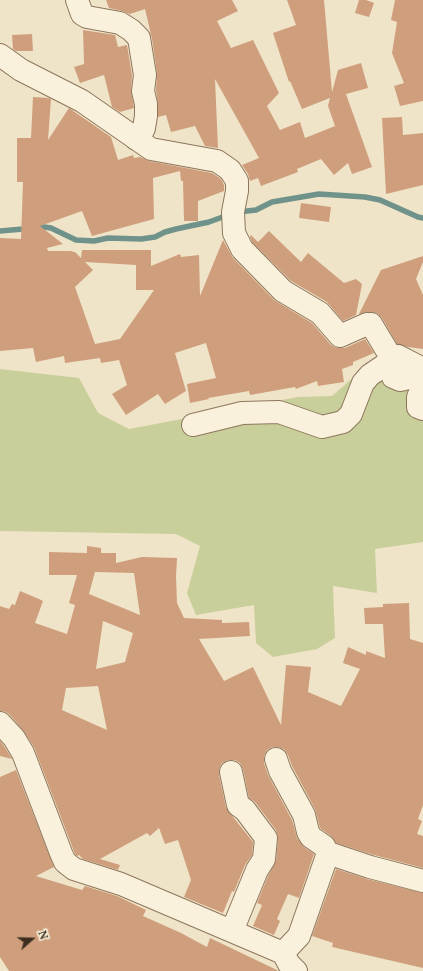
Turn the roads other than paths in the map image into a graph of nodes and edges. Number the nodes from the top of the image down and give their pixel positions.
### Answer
1 (77, 0) edge
2 (0, 55) edge
3 (136, 139) junction
4 (390, 362) junction
5 (423, 369) edge
6 (423, 375) edge
7 (423, 387) edge
8 (423, 409) edge
9 (193, 425) dead end
10 (0, 724) edge
11 (276, 759) dead end
12 (231, 772) dead end
13 (328, 853) junction
14 (423, 881) edge
15 (232, 931) junction
16 (283, 953) junction
17 (296, 971) edge

1 - 3 street
2 - 3 street
3 - 4 street
4 - 5 street
4 - 6 street
4 - 9 street
7 - 8 street
10 - 15 street
11 - 13 street
12 - 15 street
13 - 14 street
13 - 16 street
15 - 16 street
16 - 17 street

